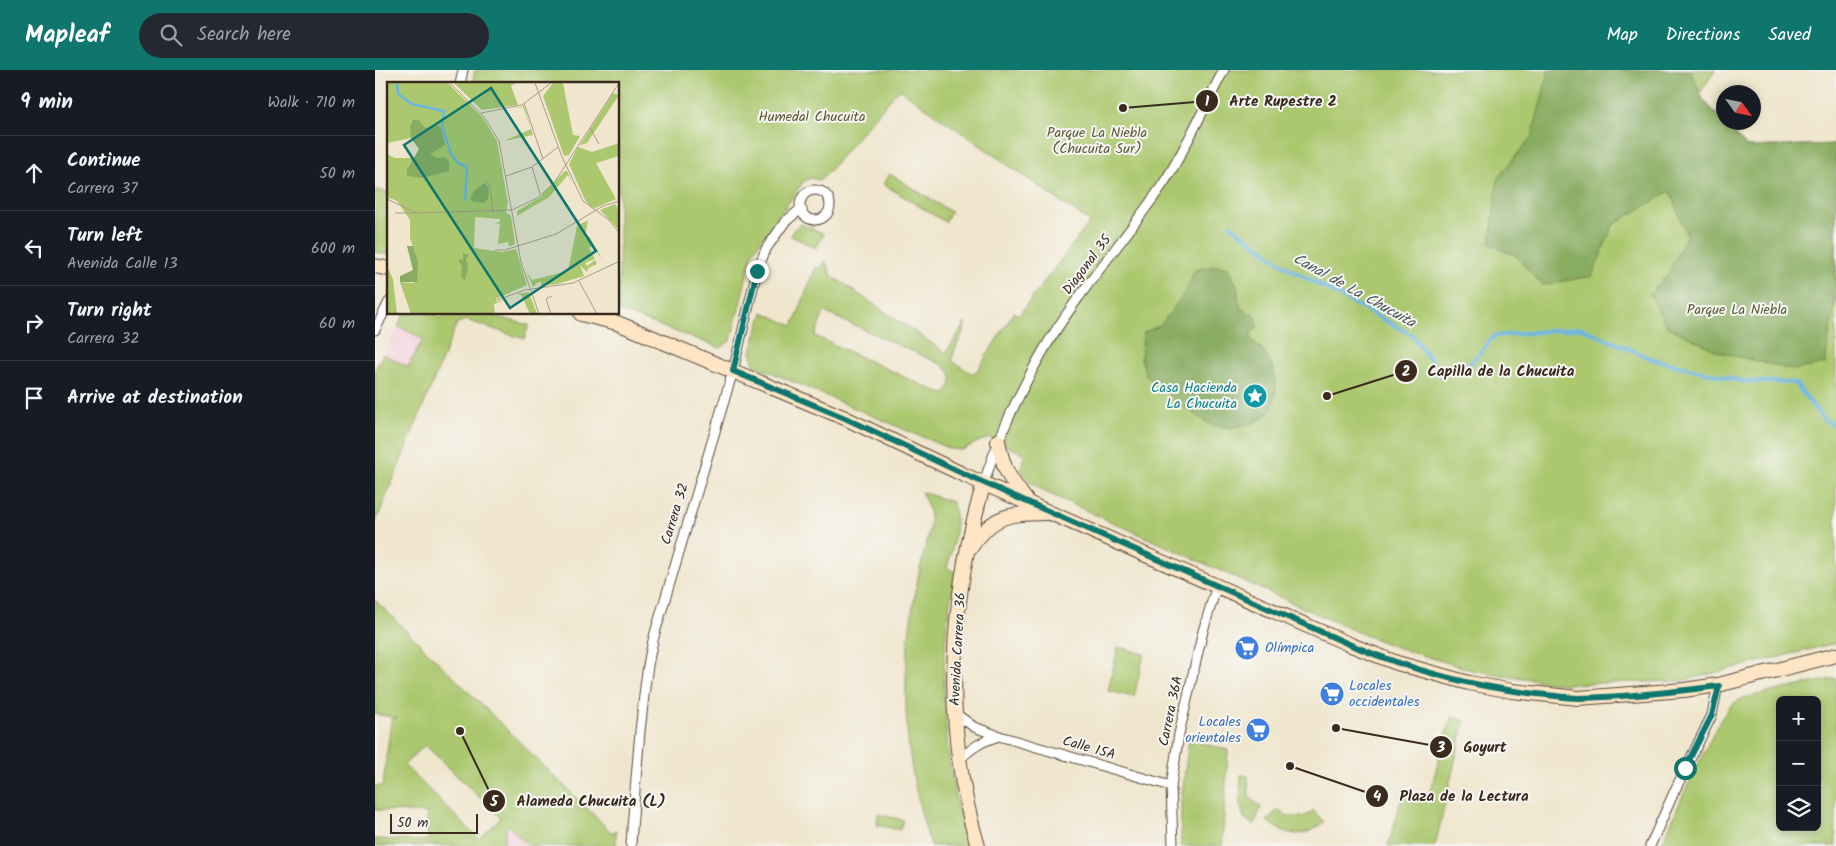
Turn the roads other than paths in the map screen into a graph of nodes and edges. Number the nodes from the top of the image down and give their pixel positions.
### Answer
1 (1223, 70) edge
2 (802, 210) dead end
3 (387, 306) edge
4 (585, 315) edge
5 (375, 330) edge
6 (733, 371) junction
7 (998, 442) junction
8 (984, 483) junction
9 (1028, 503) junction
10 (1052, 513) junction
11 (967, 552) junction
12 (1217, 585) junction
13 (1836, 655) edge
14 (1719, 686) junction
15 (955, 713) junction
16 (999, 736) junction
17 (959, 760) junction
18 (1171, 786) junction
19 (631, 846) edge
20 (978, 846) edge
21 (1173, 846) edge
22 (1650, 846) edge

1 - 7 street, Diagonal 35
2 - 6 street, Carrera 32
3 - 5 street
4 - 6 main road
6 - 8 main road
6 - 19 street, Carrera 32
7 - 8 street, Diagonal 35
7 - 9 main road
8 - 9 main road
8 - 11 main road, Avenida Carrera 36
9 - 10 main road
10 - 11 main road
10 - 12 main road
11 - 15 main road, Avenida Carrera 36
12 - 14 main road
12 - 18 street, Carrera 36A
13 - 14 main road
14 - 22 street
15 - 16 street, Calle 15A
15 - 17 main road, Avenida Carrera 36
16 - 17 street
16 - 18 street, Calle 15A
17 - 20 main road, Avenida Carrera 36
18 - 21 street, Carrera 36A

